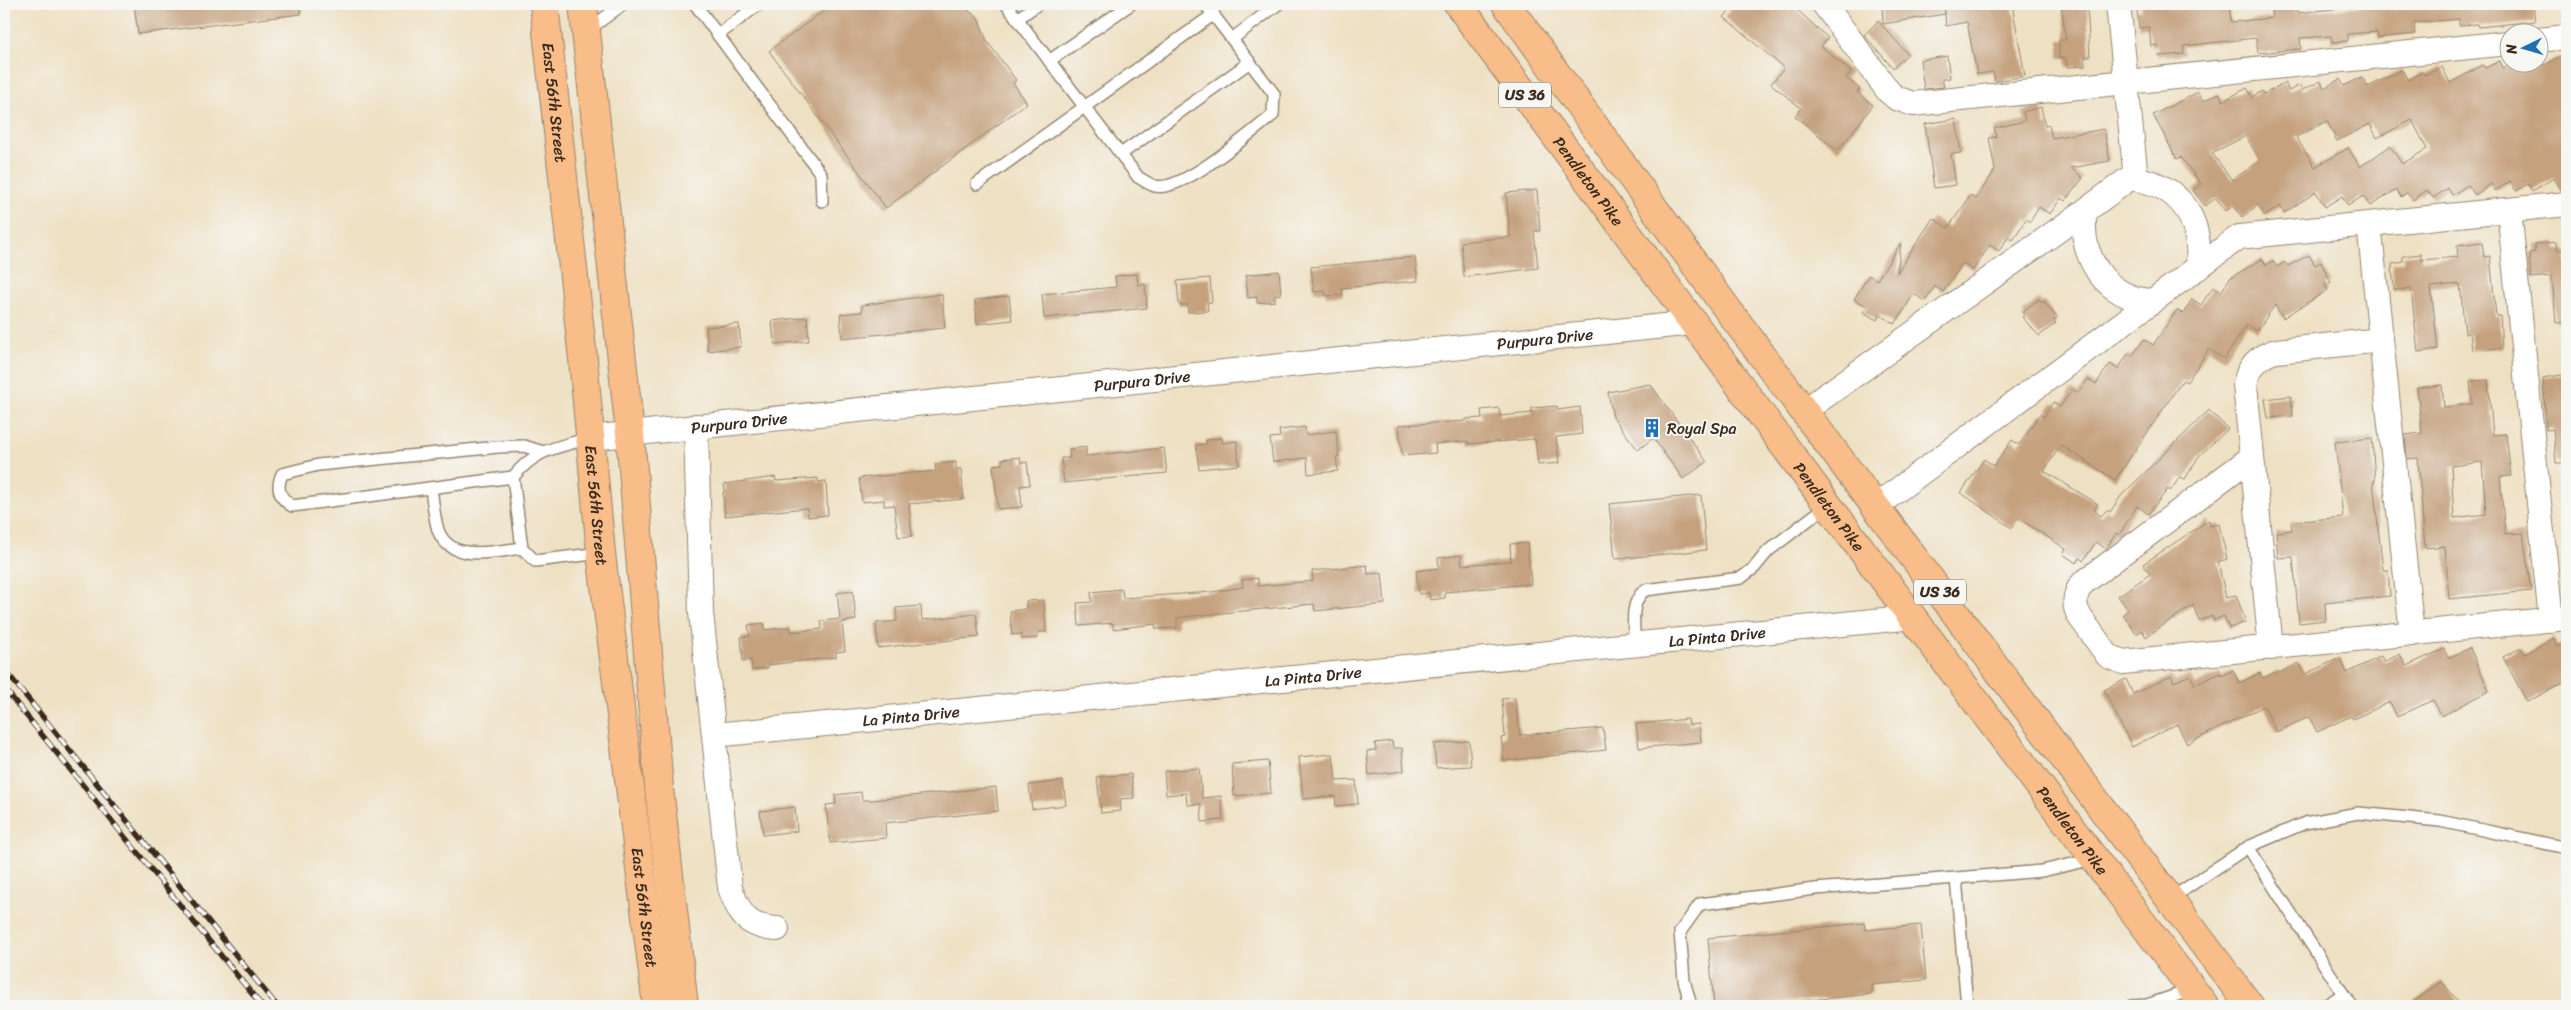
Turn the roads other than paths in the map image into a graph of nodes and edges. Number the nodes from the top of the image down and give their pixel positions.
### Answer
1 (544, 4) edge
2 (583, 4) edge
3 (623, 4) edge
4 (695, 4) edge
5 (759, 4) edge
6 (1006, 4) edge
7 (1038, 4) edge
8 (1131, 4) edge
9 (1205, 4) edge
10 (1278, 4) edge
11 (1458, 4) edge
12 (1506, 4) edge
13 (1824, 4) edge
14 (2118, 4) edge
15 (1214, 14) junction
16 (1017, 19) junction
17 (586, 32) junction
18 (718, 35) junction
19 (2567, 37) edge
20 (1232, 39) junction
21 (2548, 39) edge
22 (2498, 44) edge
23 (1050, 61) junction
24 (1250, 62) junction
25 (2125, 83) junction
26 (1084, 106) junction
27 (1120, 154) junction
28 (2136, 178) junction
29 (977, 184) dead end
30 (822, 201) dead end
31 (2567, 204) edge
32 (2509, 210) junction
33 (2085, 211) junction
34 (2369, 224) junction
35 (2198, 268) junction
36 (2152, 301) junction
37 (1693, 323) junction
38 (2381, 340) junction
39 (1804, 411) junction
40 (696, 426) junction
41 (630, 433) junction
42 (590, 438) junction
43 (543, 452) junction
44 (2252, 457) junction
45 (513, 477) junction
46 (431, 488) junction
47 (1828, 505) junction
48 (1876, 506) junction
49 (522, 548) junction
50 (600, 553) junction
51 (1914, 617) junction
52 (2559, 619) edge
53 (2412, 634) junction
54 (1635, 645) junction
55 (2272, 648) junction
56 (714, 735) junction
57 (2248, 847) junction
58 (2567, 848) edge
59 (2094, 859) junction
60 (1956, 878) junction
61 (2170, 899) junction
62 (778, 930) dead end
63 (2343, 994) junction
64 (2198, 998) edge
65 (657, 1006) edge
66 (684, 1006) edge
67 (1691, 1006) edge
68 (1966, 1006) edge
69 (2131, 1006) edge
70 (2250, 1006) edge
71 (2325, 1006) edge
72 (2351, 1006) edge

1 - 42 main road, East 56th Street
2 - 17 main road, East 56th Street
3 - 17 lane
4 - 18 lane
5 - 18 lane
6 - 16 lane
7 - 16 lane
8 - 23 lane
9 - 15 lane
10 - 20 lane
11 - 37 main road, Pendleton Pike / US 36
12 - 39 main road, US 36
13 - 25 street
14 - 25 street
15 - 20 lane
15 - 26 lane
16 - 23 lane
17 - 41 main road, East 56th Street
18 - 30 lane
19 - 21 street
20 - 24 lane
22 - 25 street
23 - 26 lane
24 - 27 lane
24 - 27 lane
25 - 28 street
26 - 27 lane
26 - 29 lane
28 - 33 street
28 - 35 street
31 - 32 street
32 - 34 street
32 - 52 street
33 - 36 street
33 - 39 street
34 - 35 street
34 - 38 street
35 - 36 street
36 - 48 street
37 - 40 street, Purpura Drive
37 - 47 main road, Pendleton Pike
38 - 44 street
38 - 53 street
39 - 48 main road, US 36
40 - 41 street, Purpura Drive
40 - 56 street
41 - 42 street, Purpura Drive
41 - 66 main road, East 56th Street
42 - 43 lane
42 - 50 main road, East 56th Street
43 - 45 lane
43 - 46 lane
44 - 55 street
44 - 55 street
45 - 46 lane
45 - 49 lane
46 - 49 lane
47 - 51 main road, Pendleton Pike
47 - 54 lane
48 - 61 main road, US 36
49 - 50 lane
50 - 65 main road, East 56th Street
51 - 54 street, La Pinta Drive
51 - 59 main road, Pendleton Pike
52 - 53 street
53 - 55 street
54 - 56 street, La Pinta Drive
56 - 62 street
57 - 58 lane
57 - 61 lane
57 - 63 lane
59 - 60 lane
59 - 64 main road, Pendleton Pike
60 - 67 lane
60 - 68 lane
61 - 70 main road, US 36
63 - 71 lane
63 - 72 lane
64 - 69 lane

